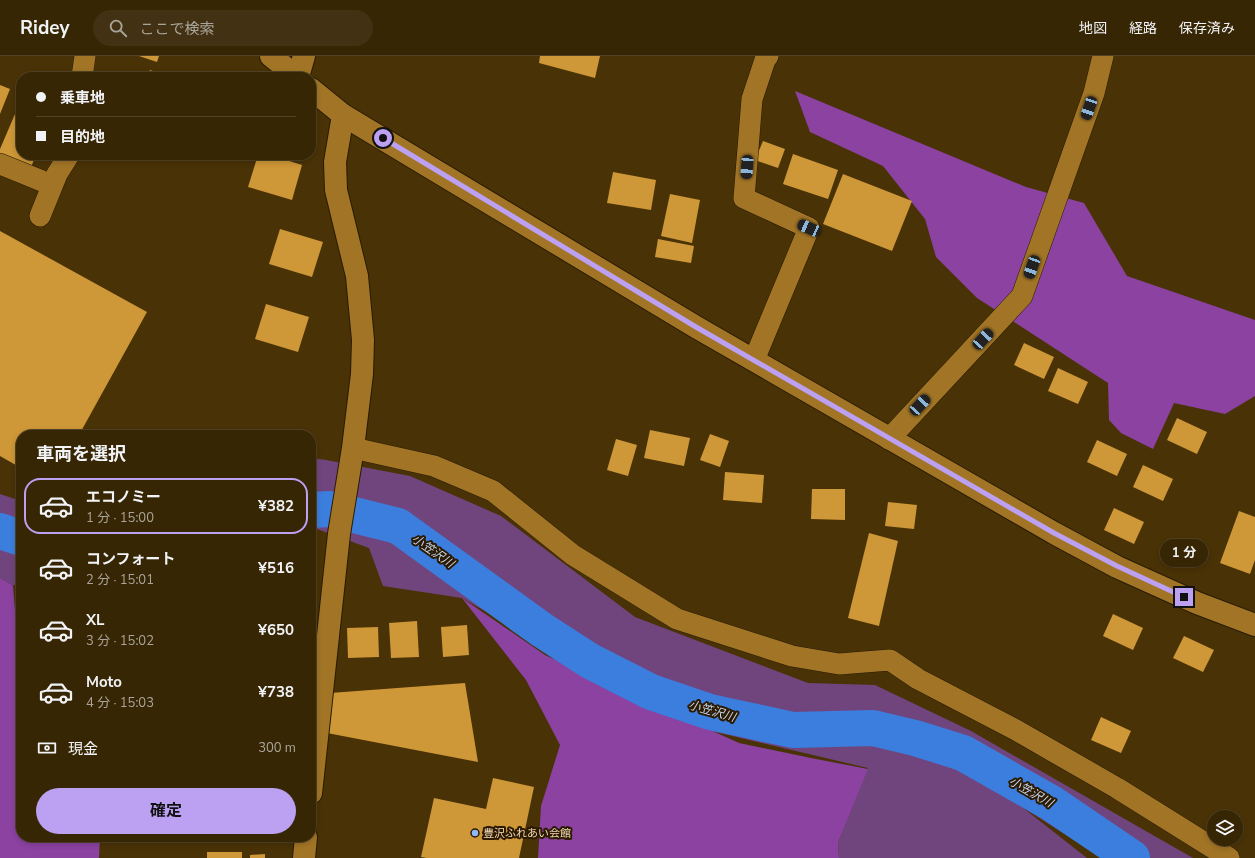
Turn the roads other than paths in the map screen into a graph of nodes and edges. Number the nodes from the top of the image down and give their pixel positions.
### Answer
1 (85, 56) edge
2 (271, 56) edge
3 (304, 56) edge
4 (768, 56) edge
5 (1103, 56) edge
6 (83, 72) edge
7 (291, 72) edge
8 (299, 72) edge
9 (316, 93) edge
10 (343, 115) junction
11 (66, 160) edge
12 (0, 164) edge
13 (52, 185) junction
14 (40, 216) dead end
15 (754, 360) junction
16 (890, 439) junction
17 (353, 448) junction
18 (1255, 625) edge
19 (316, 747) edge
20 (306, 842) edge
21 (304, 858) edge
22 (1229, 858) edge

1 - 6 street
2 - 7 street
3 - 8 street
4 - 15 street
5 - 16 street
9 - 10 street
10 - 15 street
10 - 17 street
11 - 13 street
12 - 13 street
13 - 14 street
15 - 16 street
16 - 18 street
17 - 19 street
17 - 22 street
20 - 21 street

